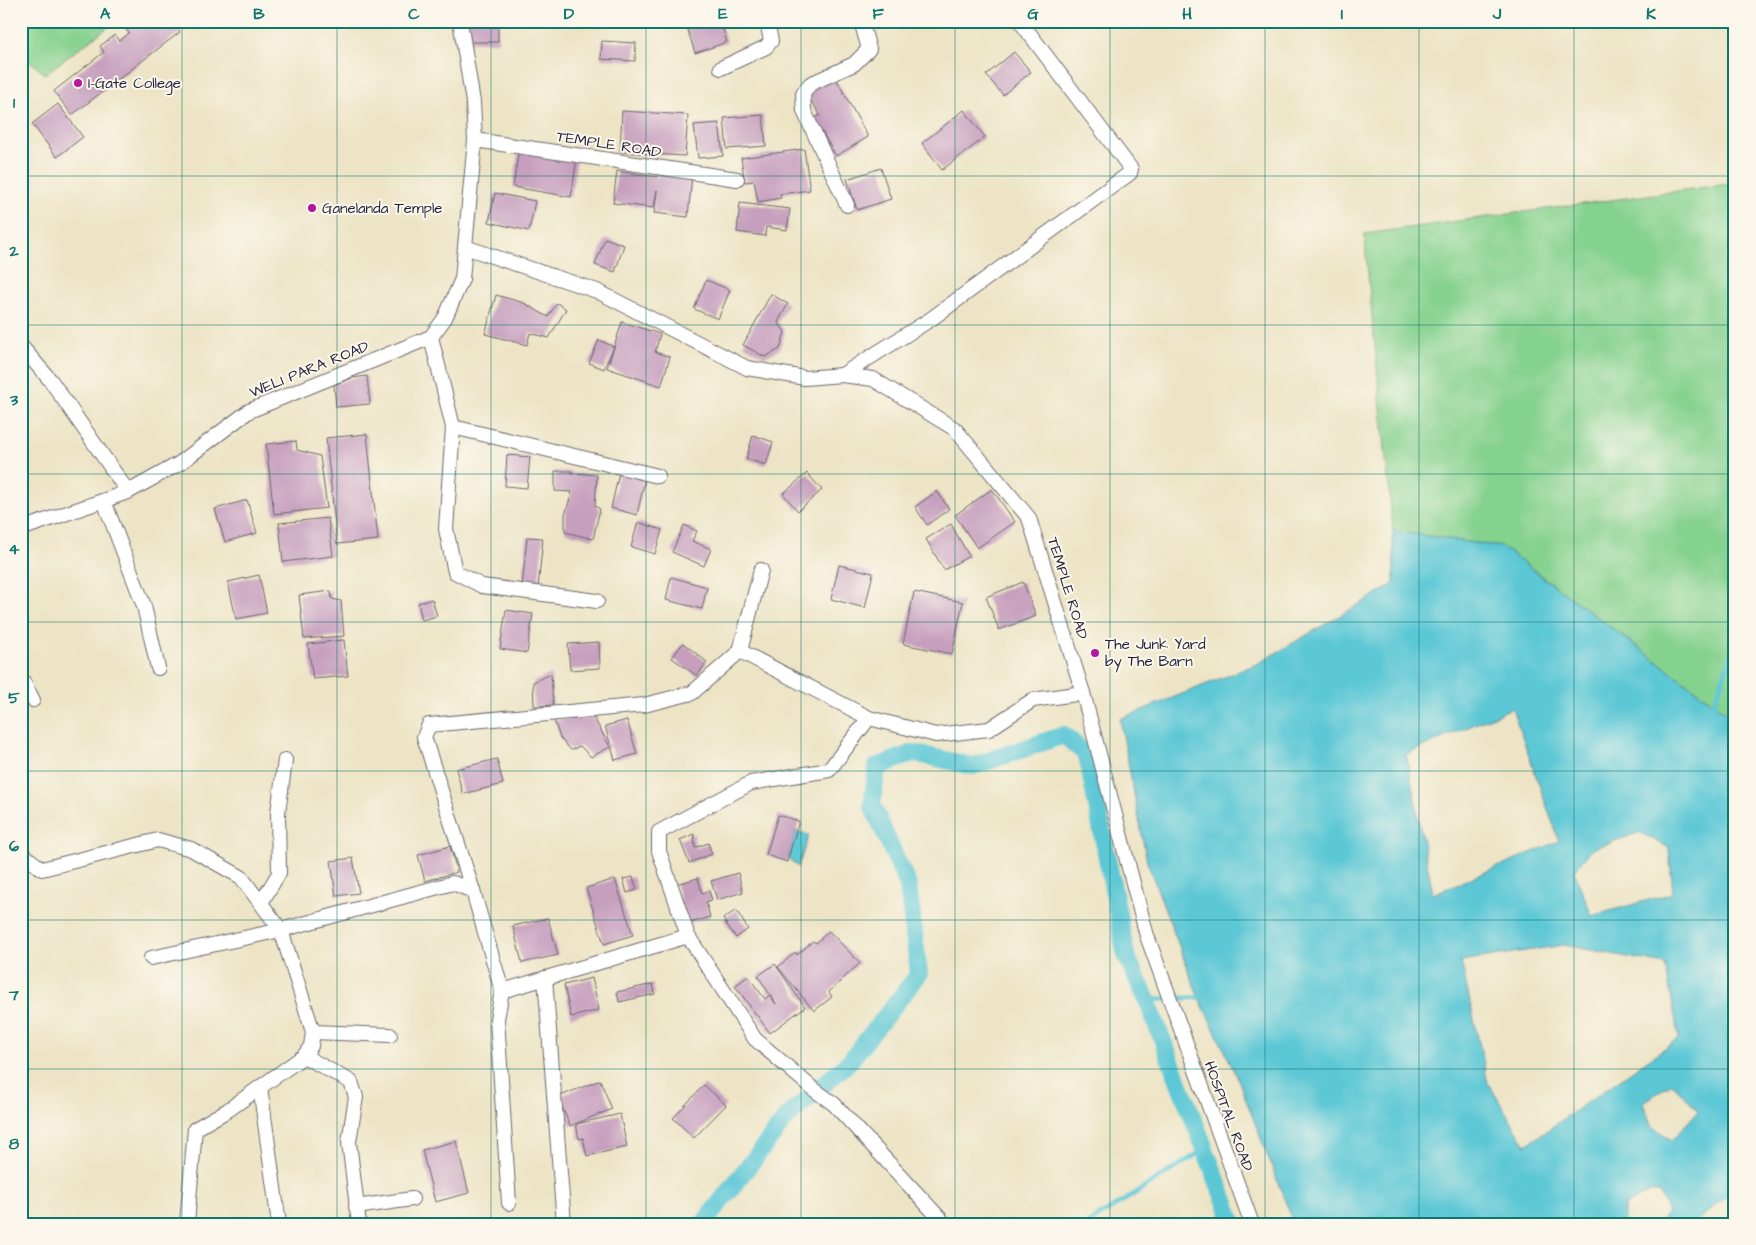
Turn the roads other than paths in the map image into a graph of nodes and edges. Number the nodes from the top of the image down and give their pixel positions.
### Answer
1 (460, 21) edge
2 (767, 21) edge
3 (861, 21) edge
4 (1020, 21) edge
5 (721, 68) dead end
6 (475, 140) junction
7 (737, 180) dead end
8 (847, 205) dead end
9 (465, 247) junction
10 (430, 337) junction
11 (21, 346) edge
12 (842, 374) junction
13 (453, 427) junction
14 (658, 476) dead end
15 (128, 492) junction
16 (104, 501) junction
17 (21, 529) edge
18 (761, 570) dead end
19 (596, 601) dead end
20 (740, 651) junction
21 (158, 668) dead end
22 (21, 678) edge
23 (1083, 693) junction
24 (33, 700) dead end
25 (869, 718) junction
26 (285, 760) dead end
27 (21, 853) edge
28 (473, 891) junction
29 (261, 903) junction
30 (281, 930) junction
31 (688, 936) junction
32 (152, 958) dead end
33 (1154, 959) joint
34 (545, 978) junction
35 (502, 991) junction
36 (313, 1032) junction
37 (390, 1035) dead end
38 (304, 1056) junction
39 (260, 1087) junction
40 (412, 1199) dead end
41 (509, 1203) dead end
42 (356, 1207) junction
43 (187, 1224) edge
44 (278, 1224) edge
45 (359, 1224) edge
46 (564, 1224) edge
47 (945, 1224) edge
48 (1252, 1224) edge

1 - 6 street, WELI PARA ROAD
2 - 5 street
3 - 8 street
4 - 12 street
6 - 7 street, TEMPLE ROAD
6 - 9 street, WELI PARA ROAD
9 - 10 street, WELI PARA ROAD
9 - 12 street
10 - 13 street
10 - 15 street, WELI PARA ROAD
11 - 15 street
12 - 23 street, TEMPLE ROAD
13 - 14 street
13 - 19 street
15 - 16 street, WELI PARA ROAD
16 - 17 street, WELI PARA ROAD
16 - 21 street
18 - 20 street
20 - 25 street
20 - 28 street
22 - 24 street
23 - 25 street
23 - 33 street, TEMPLE ROAD
25 - 31 street
26 - 29 street
27 - 29 street
28 - 30 street
28 - 35 street
29 - 30 street
30 - 32 street
30 - 36 street
31 - 34 street
31 - 47 street
33 - 48 street, HOSPITAL ROAD
34 - 35 street
34 - 46 street
35 - 41 street
36 - 37 street
36 - 38 street
38 - 39 street
38 - 42 street
39 - 43 street
39 - 44 street
40 - 42 street
42 - 45 street

